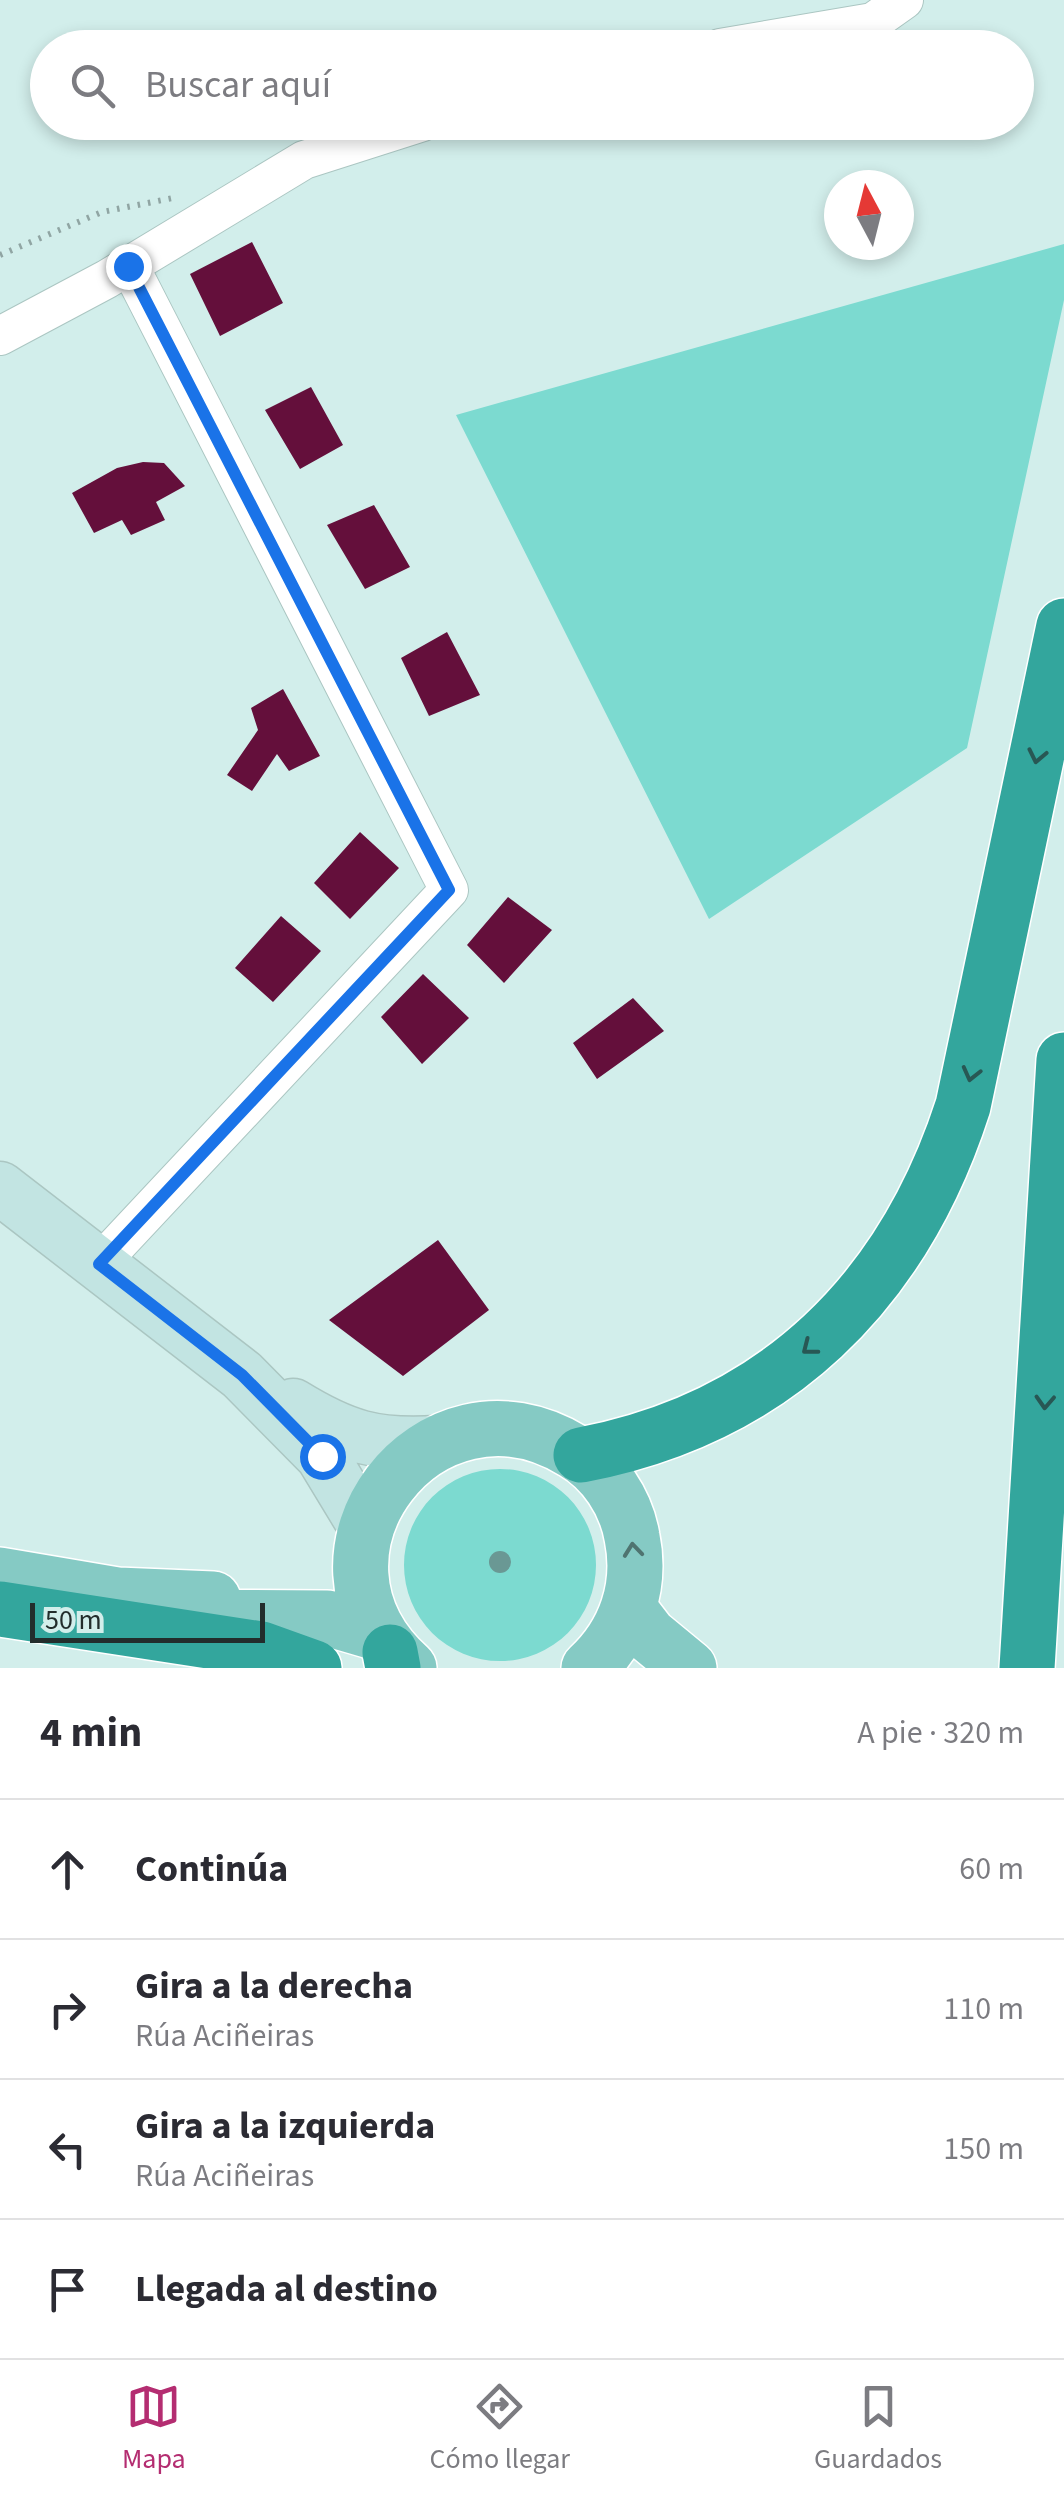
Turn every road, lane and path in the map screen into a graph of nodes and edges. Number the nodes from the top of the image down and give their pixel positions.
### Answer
1 (904, 0) edge
2 (826, 30) edge
3 (367, 140) edge
4 (179, 197) dead end
5 (0, 255) edge
6 (128, 266) junction
7 (0, 336) edge
8 (1064, 626) edge
9 (1064, 1060) edge
10 (0, 1188) edge
11 (99, 1264) junction
12 (242, 1375) junction
13 (437, 1442) junction
14 (581, 1456) junction
15 (363, 1540) junction
16 (0, 1575) edge
17 (0, 1584) edge
18 (0, 1608) edge
19 (629, 1609) junction
20 (392, 1655) edge
21 (314, 1668) edge
22 (589, 1668) edge
23 (689, 1668) edge
24 (1026, 1668) edge

1 - 2 street
3 - 6 street
4 - 5 path
6 - 7 street
6 - 11 street
8 -> 14 highway
9 -> 24 highway
10 - 11 main road
11 - 12 main road
12 - 13 main road
12 - 15 main road
13 - 14 main road
13 - 15 main road
19 -> 14 main road
15 - 16 main road
15 - 20 main road
17 - 20 main road
18 - 21 highway
19 - 22 main road
19 - 23 main road

